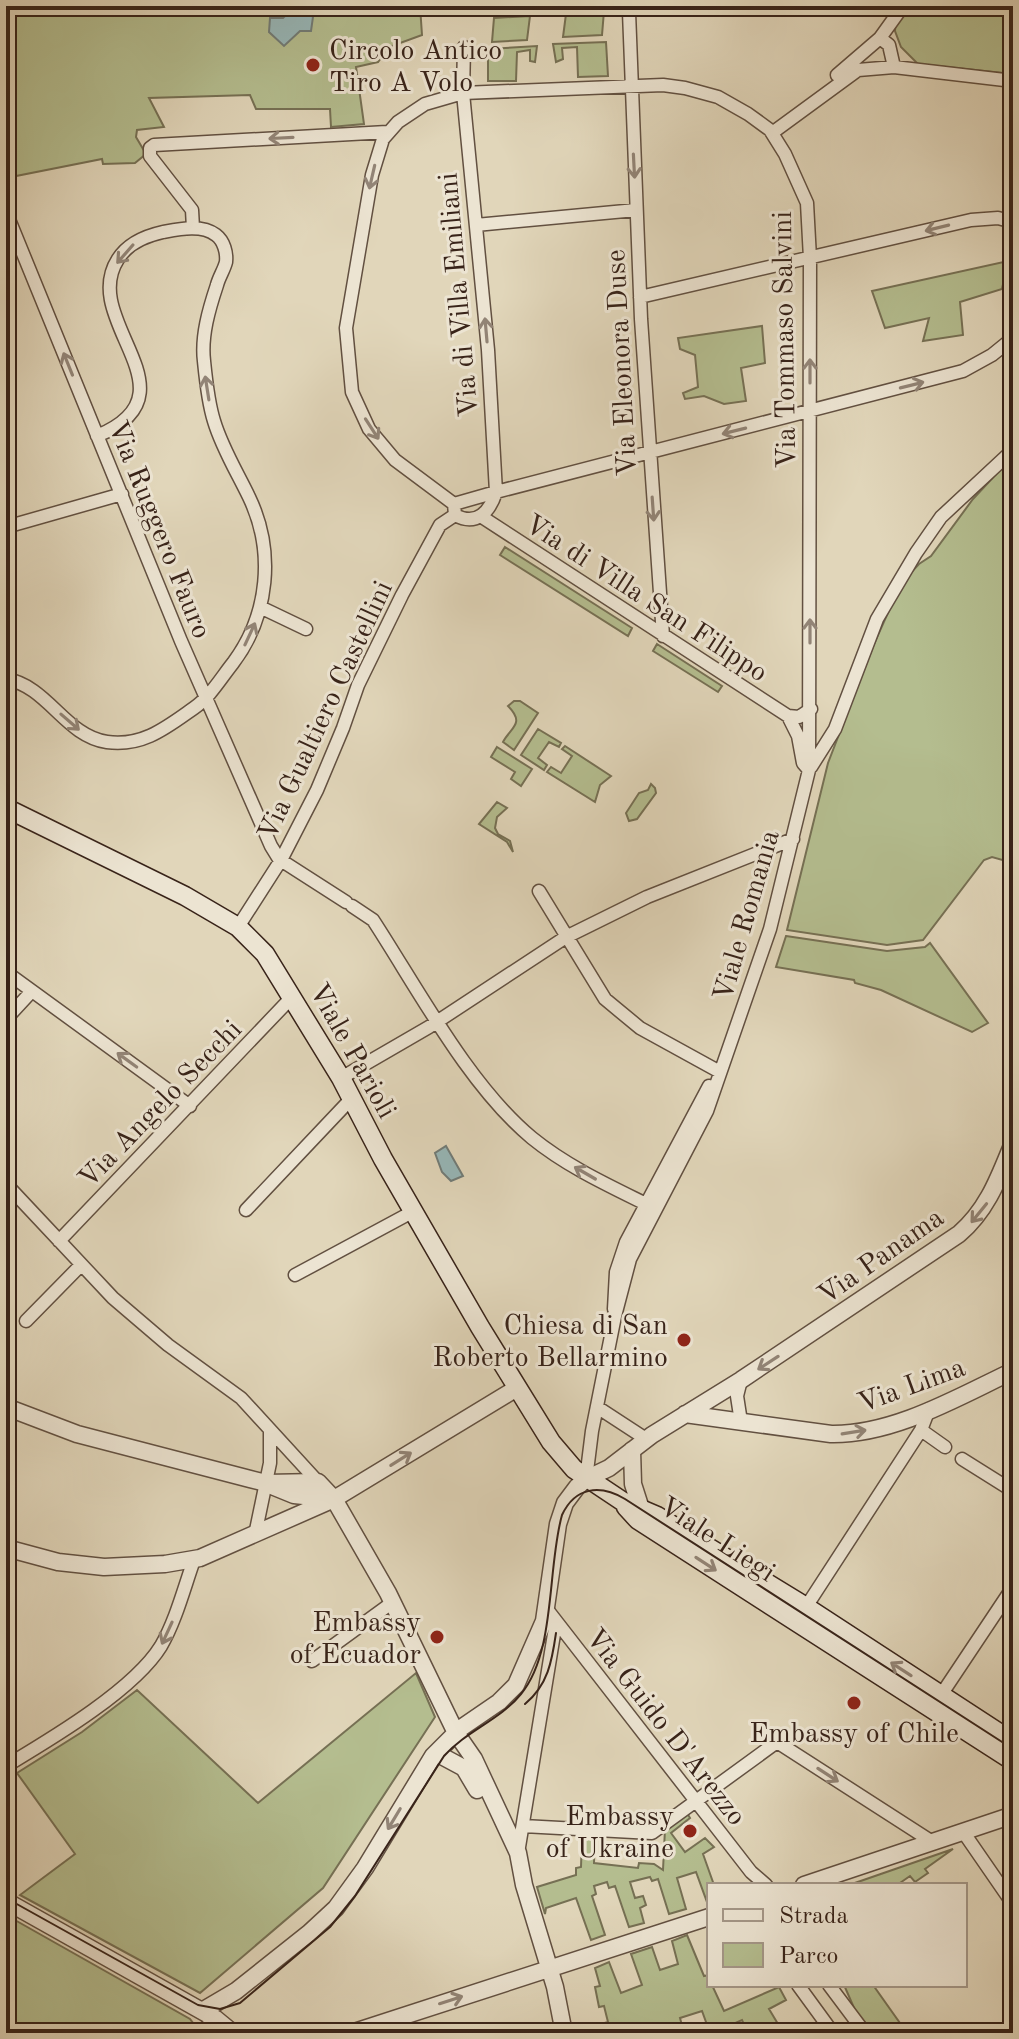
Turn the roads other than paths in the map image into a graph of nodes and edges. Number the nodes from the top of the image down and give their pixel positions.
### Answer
1 (903, 6) edge
2 (629, 12) dead end
3 (880, 38) junction
4 (464, 47) dead end
5 (855, 67) junction
6 (894, 67) junction
7 (1013, 81) edge
8 (631, 88) junction
9 (463, 93) junction
10 (770, 130) junction
11 (387, 132) junction
12 (636, 210) junction
13 (6, 212) edge
14 (1013, 222) edge
15 (476, 225) junction
16 (193, 228) junction
17 (20, 249) junction
18 (6, 255) edge
19 (810, 258) junction
20 (640, 297) junction
21 (1013, 338) edge
22 (809, 412) junction
23 (97, 436) junction
24 (1013, 450) edge
25 (649, 452) junction
26 (496, 492) junction
27 (122, 494) junction
28 (455, 510) junction
29 (482, 517) junction
30 (6, 527) edge
31 (260, 607) junction
32 (306, 629) dead end
33 (663, 636) junction
34 (6, 679) edge
35 (206, 699) junction
36 (811, 709) junction
37 (788, 716) junction
38 (811, 726) junction
39 (835, 729) junction
40 (798, 736) junction
41 (809, 770) junction
42 (6, 808) edge
43 (793, 839) junction
44 (281, 860) junction
45 (539, 891) dead end
46 (238, 927) junction
47 (566, 937) junction
48 (6, 972) edge
49 (32, 991) junction
50 (293, 996) junction
51 (6, 1019) edge
52 (438, 1020) junction
53 (720, 1072) junction
54 (341, 1078) junction
55 (351, 1099) junction
56 (190, 1106) junction
57 (1013, 1143) edge
58 (6, 1184) edge
59 (650, 1206) junction
60 (246, 1210) dead end
61 (414, 1211) junction
62 (59, 1241) junction
63 (81, 1265) junction
64 (295, 1275) dead end
65 (26, 1321) dead end
66 (1013, 1371) edge
67 (741, 1380) junction
68 (517, 1388) junction
69 (6, 1407) edge
70 (597, 1407) junction
71 (929, 1409) junction
72 (685, 1414) junction
73 (741, 1422) junction
74 (270, 1430) junction
75 (921, 1430) junction
76 (640, 1444) junction
77 (945, 1447) dead end
78 (962, 1459) dead end
79 (586, 1479) junction
80 (318, 1482) junction
81 (266, 1483) junction
82 (1013, 1491) edge
83 (334, 1499) junction
84 (622, 1501) junction
85 (641, 1509) junction
86 (255, 1535) junction
87 (6, 1548) edge
88 (194, 1560) junction
89 (1013, 1587) edge
90 (393, 1602) junction
91 (806, 1607) junction
92 (551, 1615) junction
93 (312, 1661) dead end
94 (941, 1695) junction
95 (456, 1733) junction
96 (1013, 1742) edge
97 (436, 1753) junction
98 (1013, 1761) edge
99 (6, 1766) edge
100 (695, 1801) junction
101 (1013, 1815) edge
102 (523, 1826) junction
103 (964, 1833) junction
104 (934, 1843) junction
105 (518, 1853) junction
106 (753, 1879) edge
107 (810, 1883) edge
108 (524, 1885) junction
109 (6, 1901) edge
110 (1013, 1904) edge
111 (707, 1918) edge
112 (549, 1968) junction
113 (799, 1987) edge
114 (830, 1987) edge
115 (209, 2015) junction
116 (853, 2018) junction
117 (199, 2033) edge
118 (233, 2033) edge
119 (351, 2033) edge
120 (564, 2033) edge
121 (833, 2033) edge
122 (865, 2033) edge

1 - 3 street
2 - 8 street, Via Eleonora Duse
3 - 5 street
3 - 6 street
4 - 9 street, Via di Villa Emiliani
5 - 6 street
5 - 10 street
6 - 7 street
8 - 9 street
8 - 10 street
8 -> 12 street, Via Eleonora Duse
9 - 11 street
9 - 15 street, Via di Villa Emiliani
10 - 19 street, Via Tommaso Salvini
11 -> 16 street
11 -> 28 street
12 - 15 street
12 - 20 street, Via Eleonora Duse
13 - 17 street, Via Ruggero Fauro
14 -> 19 street
26 -> 15 street, Via di Villa Emiliani
16 -> 23 street
31 -> 16 street
17 - 18 street
23 -> 17 street, Via Ruggero Fauro
19 - 20 street
22 -> 19 street, Via Tommaso Salvini
20 - 25 street, Via Eleonora Duse
22 -> 21 street
22 -> 25 street
36 -> 22 street, Via Tommaso Salvini
23 - 27 street, Via Ruggero Fauro
24 - 39 street
25 - 26 street
25 -> 33 street, Via Eleonora Duse
26 - 28 street
26 - 29 street
27 - 30 street
27 - 35 street, Via Ruggero Fauro
28 - 29 street
28 - 44 street, Via Gualtiero Castellini
29 - 33 street, Via di Villa San Filippo
31 - 32 street
35 -> 31 street
33 - 37 street, Via di Villa San Filippo
34 -> 35 street
35 - 44 street, Via Ruggero Fauro
36 - 37 street
36 - 38 street, Via Tommaso Salvini
37 - 40 street
38 - 39 street
38 - 40 street
38 - 41 street, Via Tommaso Salvini
39 - 41 street
40 - 41 street
41 - 43 street, Viale Romania
42 - 46 main road, Viale Parioli
43 - 47 street
43 - 53 street, Viale Romania
44 - 46 street, Via Gualtiero Castellini
44 - 52 street
45 - 47 street
46 - 50 main road, Viale Parioli
47 - 52 street
47 - 53 street
48 - 49 street
49 - 51 street
56 -> 49 street
50 - 54 main road, Viale Parioli
50 - 56 street, Via Angelo Secchi
52 - 54 street
59 -> 52 street
53 - 59 street, Viale Romania
54 - 55 main road, Viale Parioli
55 - 60 street
55 - 61 main road, Viale Parioli
56 - 62 street, Via Angelo Secchi
57 -> 67 street, Via Panama
58 - 62 street
59 - 70 street, Viale Romania
61 - 64 street
61 - 68 main road, Viale Parioli
62 - 63 street
63 - 65 street
63 - 74 street
66 - 71 street, Via Lima
67 - 72 street, Via Panama
67 - 73 street
68 - 79 main road, Viale Parioli
83 -> 68 street
69 - 81 street
70 - 76 street
70 - 79 street, Viale Romania
73 -> 71 street, Via Lima
71 - 75 street
72 - 73 street, Via Lima
72 - 76 street, Via Panama
74 - 80 street
74 - 81 street
75 - 77 street
75 - 91 street
76 - 79 street, Via Panama
76 - 85 street
78 - 82 street
79 - 84 main road, Viale Parioli
79 - 92 street
80 - 81 street
80 - 83 street
81 - 83 street
81 - 86 street
83 - 86 street
83 - 90 street
84 - 85 main road, Viale Liegi
84 -> 98 main road, Viale Liegi
85 - 91 main road, Viale Liegi
86 - 88 street
87 - 88 street
88 -> 99 street
89 - 94 street
90 - 93 street
90 - 95 street
94 -> 91 main road, Viale Liegi
92 - 95 street
92 - 100 street, Via Guido D'Arezzo
92 - 102 street
94 - 96 main road, Viale Liegi
95 - 97 street
95 - 105 street
97 - 108 street
97 -> 115 street
100 - 102 street
100 -> 104 street
100 - 106 street, Via Guido D'Arezzo
101 - 103 street
102 - 105 street
103 - 104 street
103 - 110 street
104 - 107 street
105 - 108 street
108 - 112 street
109 - 115 street
111 - 112 street
119 -> 112 street
112 - 120 street
113 - 121 street
114 - 116 street
115 - 117 street
115 - 118 street
116 - 121 street
116 - 122 street

